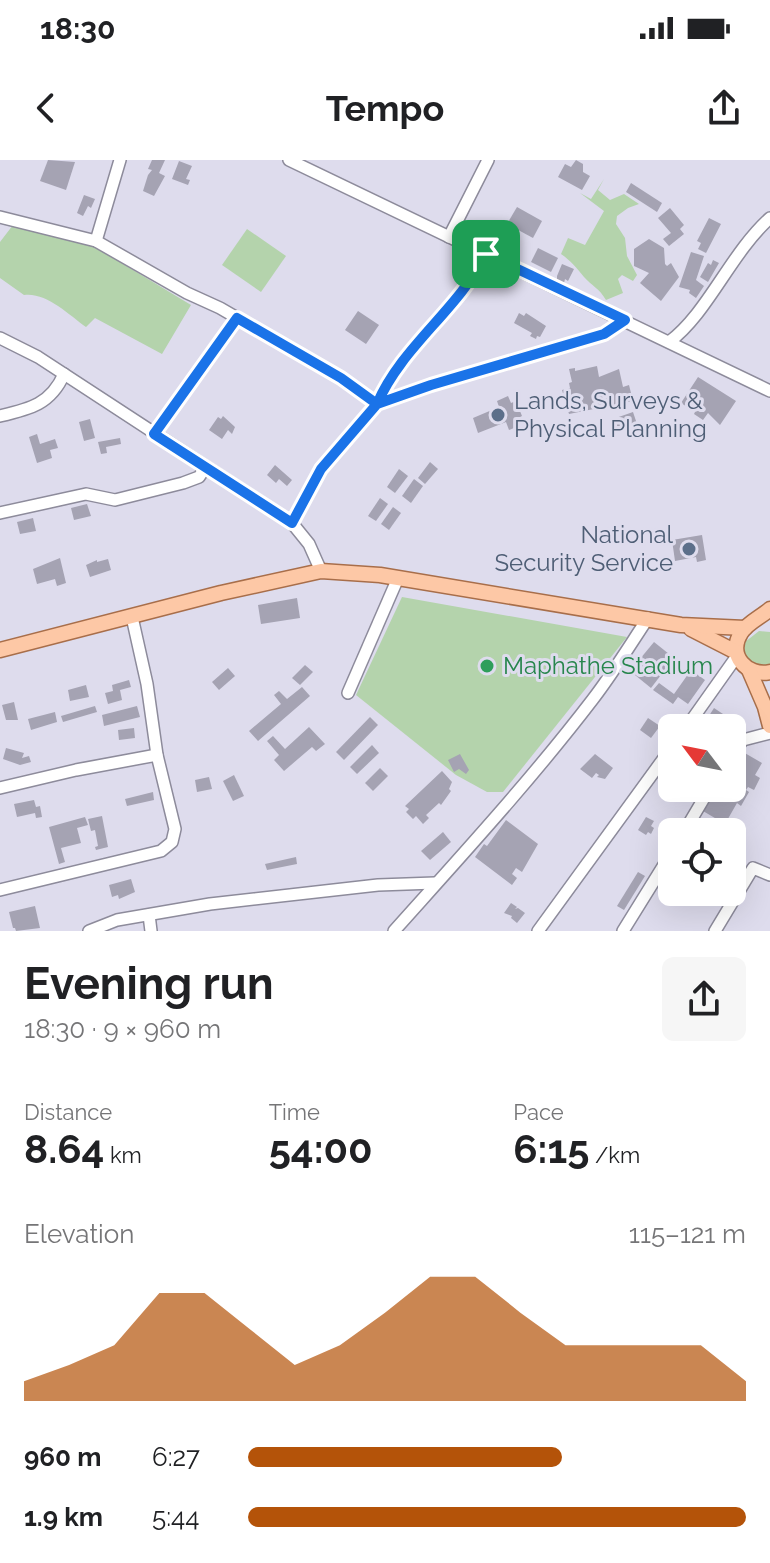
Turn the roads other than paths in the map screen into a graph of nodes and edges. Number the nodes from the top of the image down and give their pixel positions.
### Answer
1 (120, 160) edge
2 (289, 160) edge
3 (488, 160) edge
4 (0, 217) edge
5 (770, 218) edge
6 (449, 237) junction
7 (96, 241) junction
8 (486, 254) junction
9 (237, 318) junction
10 (625, 320) junction
11 (0, 338) edge
12 (669, 342) junction
13 (64, 374) junction
14 (770, 391) edge
15 (377, 404) junction
16 (0, 416) edge
17 (154, 434) junction
18 (205, 468) junction
19 (0, 513) edge
20 (292, 523) junction
21 (321, 571) junction
22 (398, 578) junction
23 (770, 609) edge
24 (132, 617) junction
25 (648, 618) junction
26 (770, 623) edge
27 (681, 625) junction
28 (749, 626) junction
29 (0, 650) edge
30 (742, 661) junction
31 (770, 672) edge
32 (348, 693) dead end
33 (695, 714) edge
34 (770, 726) edge
35 (770, 733) edge
36 (746, 739) edge
37 (157, 755) junction
38 (658, 766) edge
39 (0, 788) edge
40 (658, 875) edge
41 (770, 875) edge
42 (435, 883) junction
43 (0, 890) edge
44 (149, 915) junction
45 (89, 931) edge
46 (151, 931) edge
47 (394, 931) edge
48 (538, 931) edge
49 (623, 931) edge
50 (715, 931) edge

1 - 7 street
2 - 6 street
3 - 6 street
4 - 7 street
5 - 12 street
6 - 8 street
7 - 9 street
8 - 10 street
8 - 15 street
9 - 15 street
9 - 17 street
10 - 12 street
10 - 15 street
11 - 13 street
12 - 14 street
13 - 16 street
13 - 17 street
15 - 20 street
17 - 18 street
18 - 19 street
18 - 20 street
20 - 21 street
21 - 22 main road
21 - 24 main road
22 - 25 main road
22 - 32 street
23 - 28 main road
24 - 29 main road
24 - 37 street
25 - 27 main road
25 - 42 street
26 - 28 main road
27 - 28 main road
27 - 30 main road
28 - 30 main road
30 - 31 main road
30 - 33 street
30 - 34 main road
35 - 36 street
37 - 39 street
37 - 43 street
38 - 48 street
40 - 49 street
41 - 50 street
42 - 44 street
42 - 47 street
44 - 45 street
44 - 46 street

